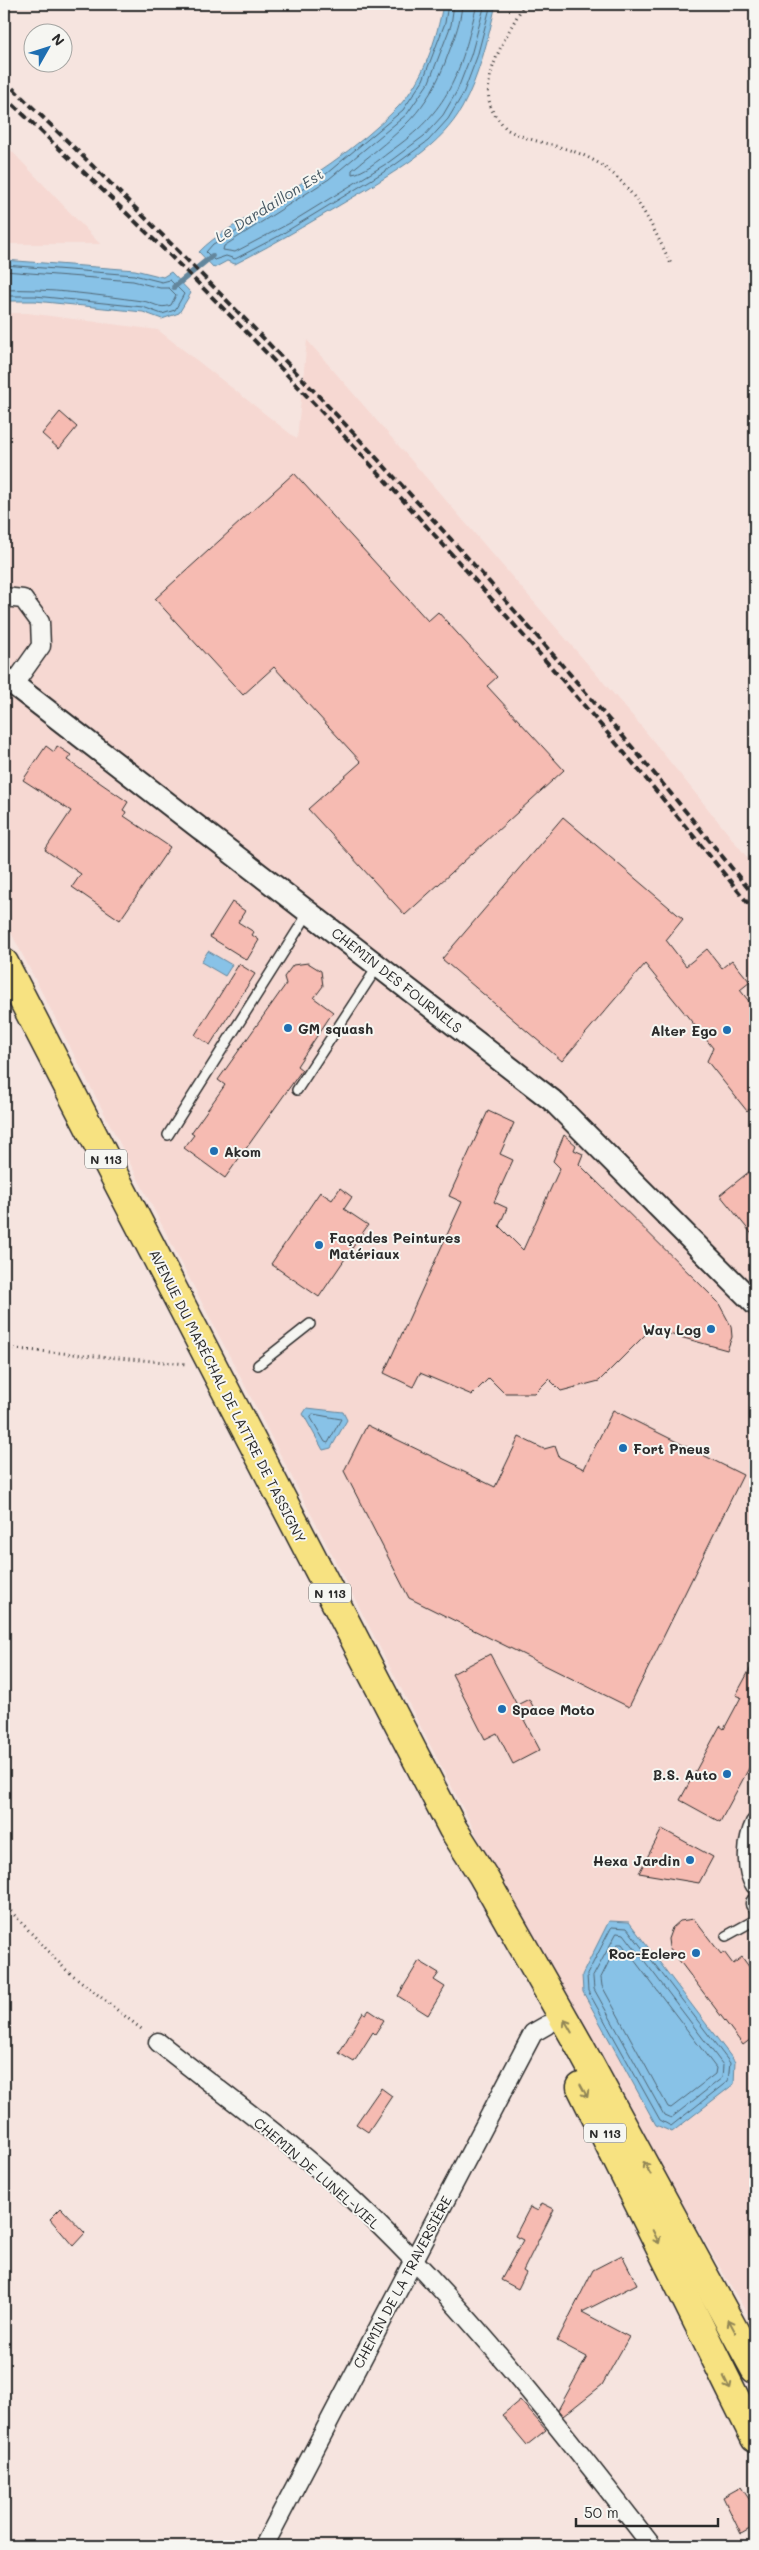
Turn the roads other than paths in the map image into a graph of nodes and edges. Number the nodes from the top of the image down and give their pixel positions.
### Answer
1 (4, 597) edge
2 (7, 679) edge
3 (309, 912) junction
4 (4, 963) edge
5 (378, 966) junction
6 (297, 1090) dead end
7 (168, 1135) dead end
8 (755, 1304) edge
9 (310, 1324) dead end
10 (258, 1365) dead end
11 (755, 1823) edge
12 (453, 1829) junction
13 (755, 1885) edge
14 (755, 1920) edge
15 (726, 1936) dead end
16 (547, 2025) junction
17 (158, 2042) road end
18 (413, 2260) junction
19 (755, 2369) edge
20 (748, 2406) edge
21 (755, 2438) edge
22 (264, 2546) edge
23 (652, 2546) edge

1 - 2 street, CHEMIN DES FOURNELS
2 - 3 street, CHEMIN DES FOURNELS
3 - 5 street, CHEMIN DES FOURNELS
3 - 7 lane
4 - 12 main road, AVENUE DU MARÉCHAL DE LATTRE DE TASSIGNY / N 113
5 - 6 lane
5 - 8 street, CHEMIN DES FOURNELS
9 - 10 lane
11 - 13 street
12 - 16 main road, AVENUE DU MARÉCHAL DE LATTRE DE TASSIGNY / N 113
19 -> 12 main road, AVENUE DU MARÉCHAL DE LATTRE DE TASSIGNY / N 113
14 - 15 lane
16 - 18 street, CHEMIN DE LA TRAVERSIÈRE
16 -> 20 main road, AVENUE DU MARÉCHAL DE LATTRE DE TASSIGNY / N 113
17 - 18 street, CHEMIN DE LUNEL-VIEL
18 - 22 street, CHEMIN DE LA TRAVERSIÈRE
18 - 23 street, CHEMIN DE LUNEL-VIEL
20 - 21 main road, AVENUE DU MARÉCHAL DE LATTRE DE TASSIGNY / N 113

